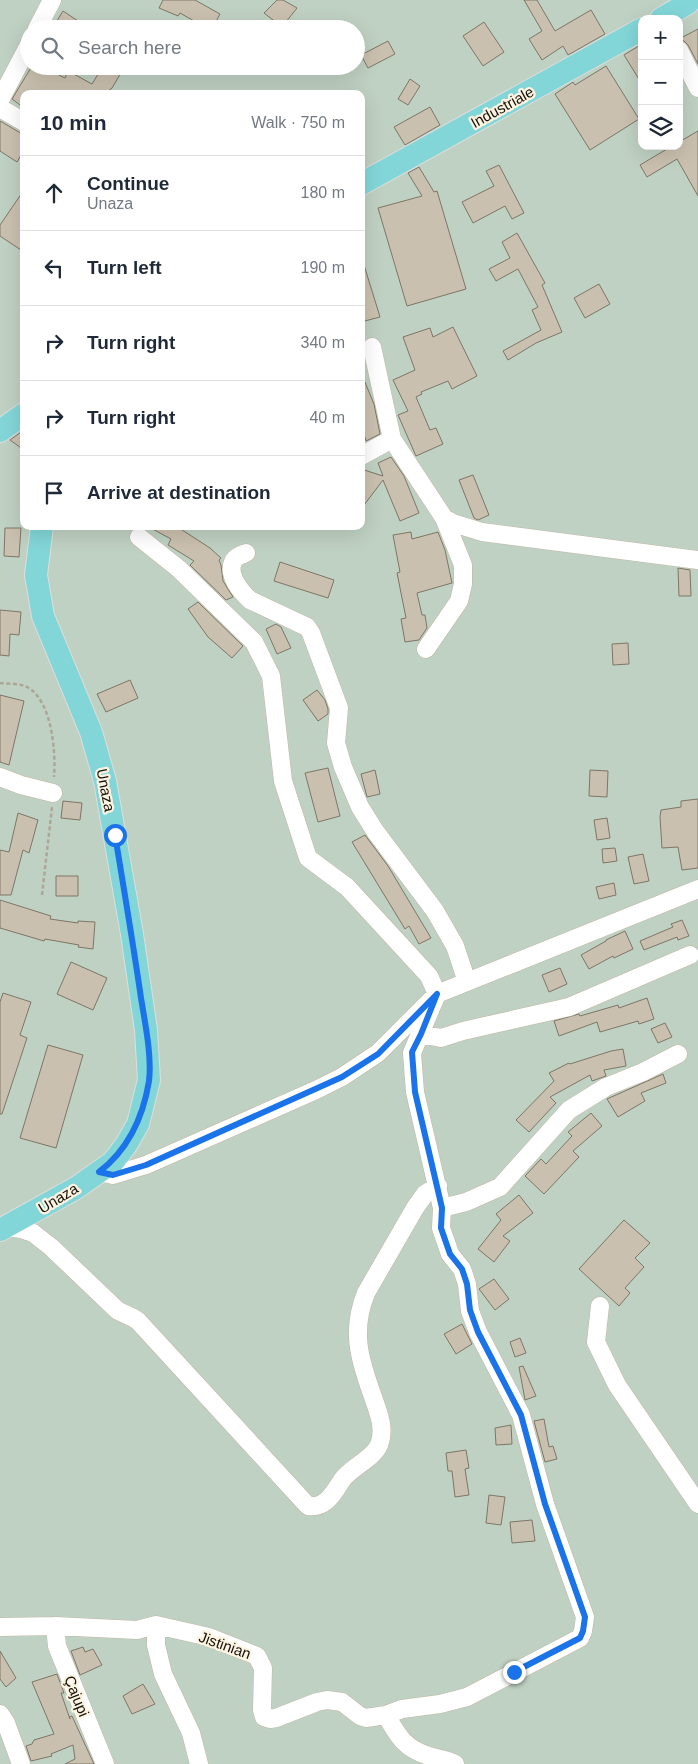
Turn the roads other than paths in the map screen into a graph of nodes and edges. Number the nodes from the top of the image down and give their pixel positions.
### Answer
1 (52, 0) edge
2 (690, 0) edge
3 (668, 15) edge
4 (42, 20) edge
5 (638, 32) edge
6 (683, 58) edge
7 (20, 62) edge
8 (698, 88) edge
9 (0, 100) edge
10 (0, 108) edge
11 (20, 120) edge
12 (365, 182) edge
13 (372, 347) dead end
14 (20, 417) edge
15 (0, 430) edge
16 (392, 440) junction
17 (365, 454) edge
18 (444, 518) junction
19 (42, 530) edge
20 (139, 537) dead end
21 (246, 553) dead end
22 (698, 560) edge
23 (426, 648) dead end
24 (1, 780) edge
25 (53, 793) dead end
26 (698, 889) edge
27 (690, 955) dead end
28 (466, 982) junction
29 (437, 994) junction
30 (421, 1034) junction
31 (678, 1054) dead end
32 (99, 1172) junction
33 (438, 1186) junction
34 (442, 1208) junction
35 (2, 1228) edge
36 (600, 1306) dead end
37 (698, 1504) edge
38 (156, 1625) junction
39 (0, 1626) edge
40 (55, 1626) junction
41 (0, 1714) edge
42 (386, 1715) junction
43 (21, 1764) edge
44 (105, 1764) edge
45 (199, 1764) edge
46 (455, 1764) edge

1 - 4 street
2 - 3 main road
5 - 12 main road, Industriale
6 - 8 street
7 - 9 street
10 - 11 street
13 - 16 street
14 - 15 main road
16 - 17 street
16 - 18 street
18 - 22 street
18 - 23 street
19 - 32 main road, Unaza
20 - 29 street
21 - 28 street
24 - 25 street
26 - 28 street
27 - 30 street
28 - 29 street
29 - 30 street
29 - 32 street
30 - 33 street
31 - 34 street
32 - 35 main road, Unaza
33 - 34 street
33 - 35 street
34 - 42 street
36 - 37 street
38 - 40 street, Jistinian
38 - 42 street, Jistinian
38 - 45 street
39 - 40 street, Jistinian
40 - 44 street, Çajupi
41 - 43 street
42 - 46 street

